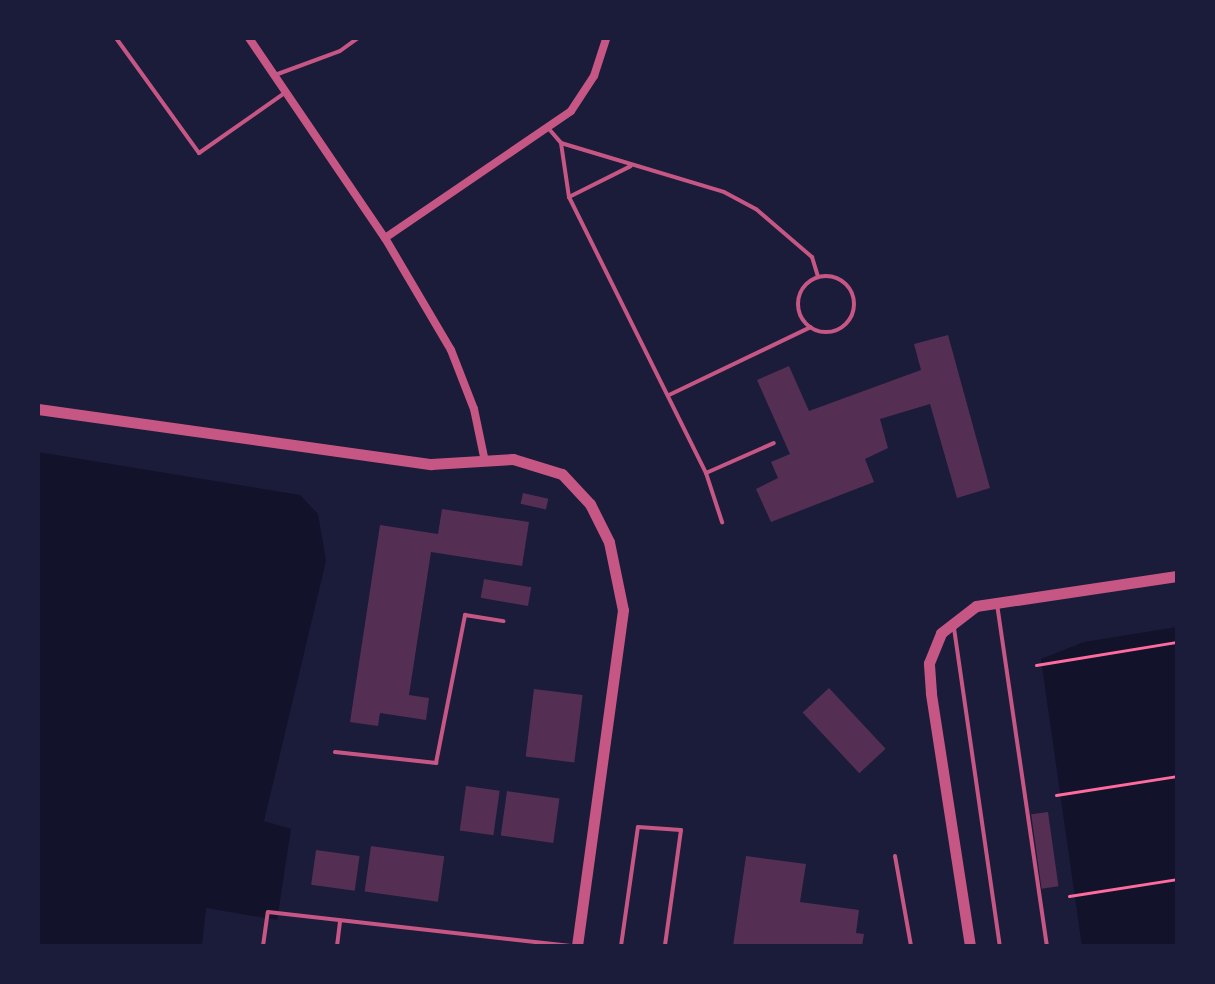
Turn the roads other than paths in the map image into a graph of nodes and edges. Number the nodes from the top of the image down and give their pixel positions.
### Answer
1 (116, 38) edge
2 (249, 38) edge
3 (358, 38) edge
4 (606, 38) edge
5 (275, 75) junction
6 (286, 92) junction
7 (549, 129) junction
8 (561, 143) junction
9 (633, 165) junction
10 (569, 197) junction
11 (385, 238) junction
12 (818, 277) junction
13 (811, 327) junction
14 (669, 395) junction
15 (38, 409) edge
16 (774, 443) dead end
17 (484, 457) junction
18 (706, 473) junction
19 (722, 522) dead end
20 (1177, 576) edge
21 (996, 603) junction
22 (953, 620) junction
23 (504, 621) dead end
24 (335, 752) dead end
25 (895, 856) dead end
26 (340, 920) junction
27 (263, 946) edge
28 (337, 946) edge
29 (577, 946) edge
30 (621, 946) edge
31 (665, 946) edge
32 (911, 946) edge
33 (970, 946) edge
34 (1000, 946) edge
35 (1047, 946) edge

1 - 6 lane
2 - 5 street
3 - 5 lane
4 - 7 street
5 - 6 street
6 - 11 street
7 - 8 lane
7 - 11 street
8 - 9 lane
8 - 10 lane
9 - 10 lane
9 - 12 lane
10 - 14 lane
11 - 17 street
12 - 13 lane
12 - 13 lane
13 - 14 lane
14 - 18 lane
15 - 17 street
16 - 18 lane
17 - 29 street
18 - 19 lane
20 - 21 street
21 - 22 street
21 - 35 lane
22 - 33 street
22 - 34 lane
23 - 24 lane
25 - 32 lane
26 - 27 lane
26 - 28 lane
26 - 29 lane
30 - 31 lane

